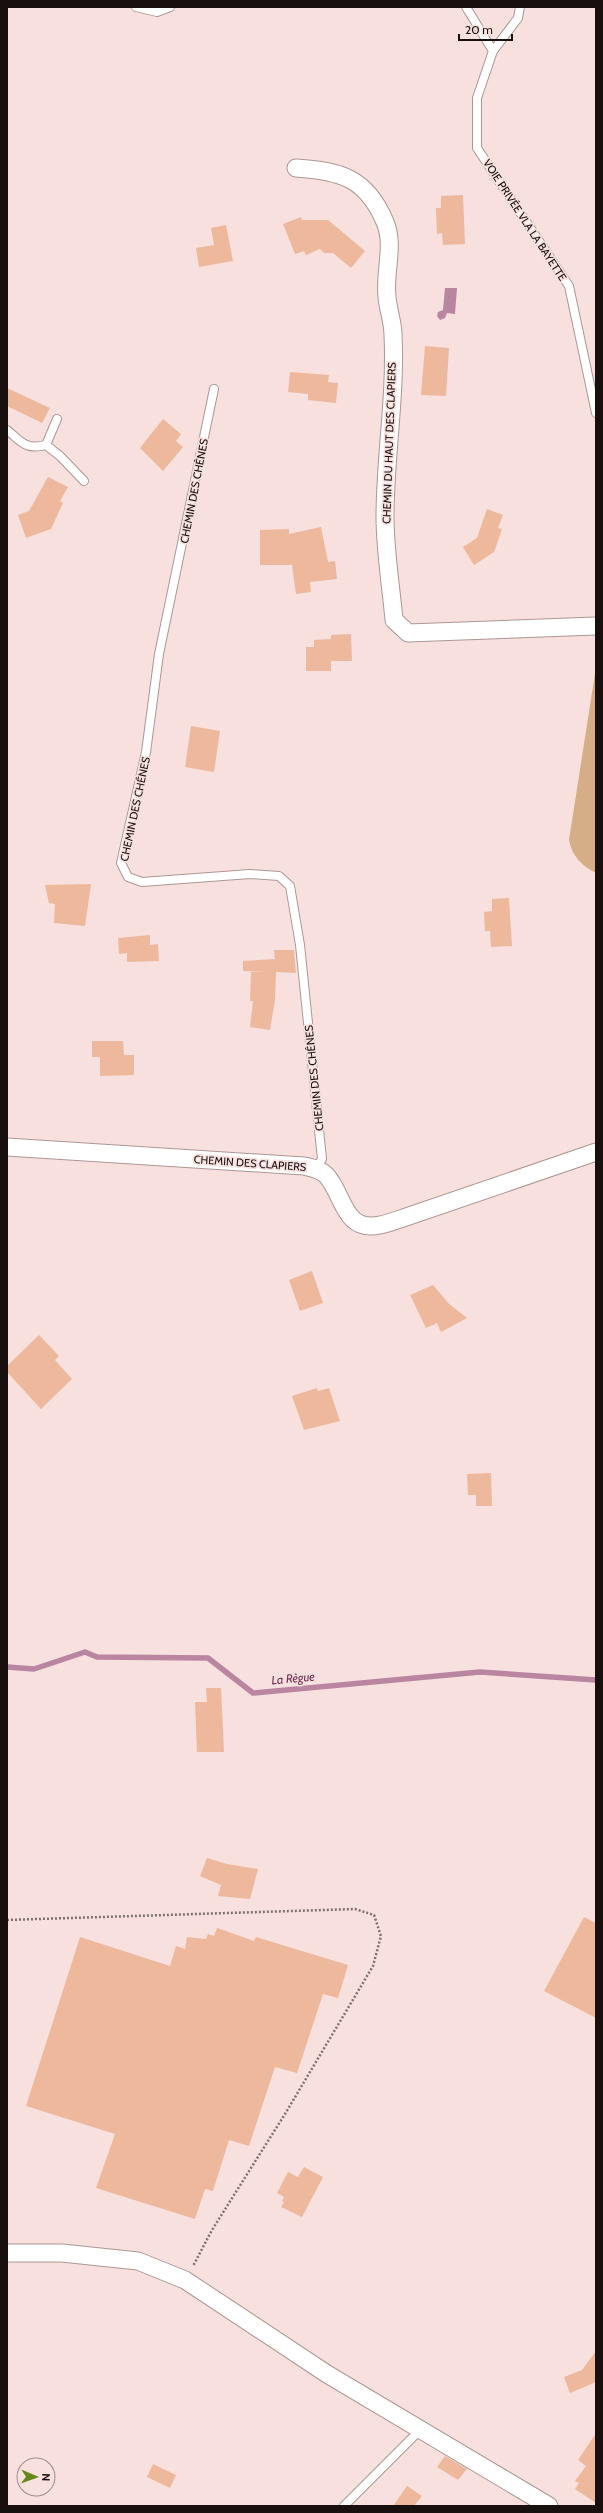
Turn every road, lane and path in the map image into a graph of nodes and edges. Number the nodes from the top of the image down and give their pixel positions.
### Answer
1 (136, 7) edge
2 (170, 7) edge
3 (466, 7) edge
4 (520, 7) edge
5 (493, 51) junction
6 (296, 168) dead end
7 (214, 389) dead end
8 (596, 413) edge
9 (57, 419) dead end
10 (7, 430) edge
11 (46, 446) junction
12 (84, 481) dead end
13 (596, 626) edge
14 (7, 1147) edge
15 (596, 1152) edge
16 (316, 1169) junction
17 (7, 1920) edge
18 (7, 2253) edge
19 (185, 2280) junction
20 (419, 2430) junction
21 (344, 2506) edge
22 (549, 2506) edge

1 - 2 lane
3 - 5 lane
4 - 5 lane, VOIE PRIVÉE VLA LA BAYETTE
5 - 8 lane, VOIE PRIVÉE VLA LA BAYETTE
6 - 13 street, CHEMIN DU HAUT DES CLAPIERS
7 - 16 lane, CHEMIN DES CHÊNES
9 - 11 lane
10 - 11 lane
11 - 12 lane
14 - 16 street, CHEMIN DES CLAPIERS
15 - 16 street, CHEMIN DES CLAPIERS
17 - 19 path
18 - 19 street
19 - 20 street
20 - 21 lane
20 - 22 street

